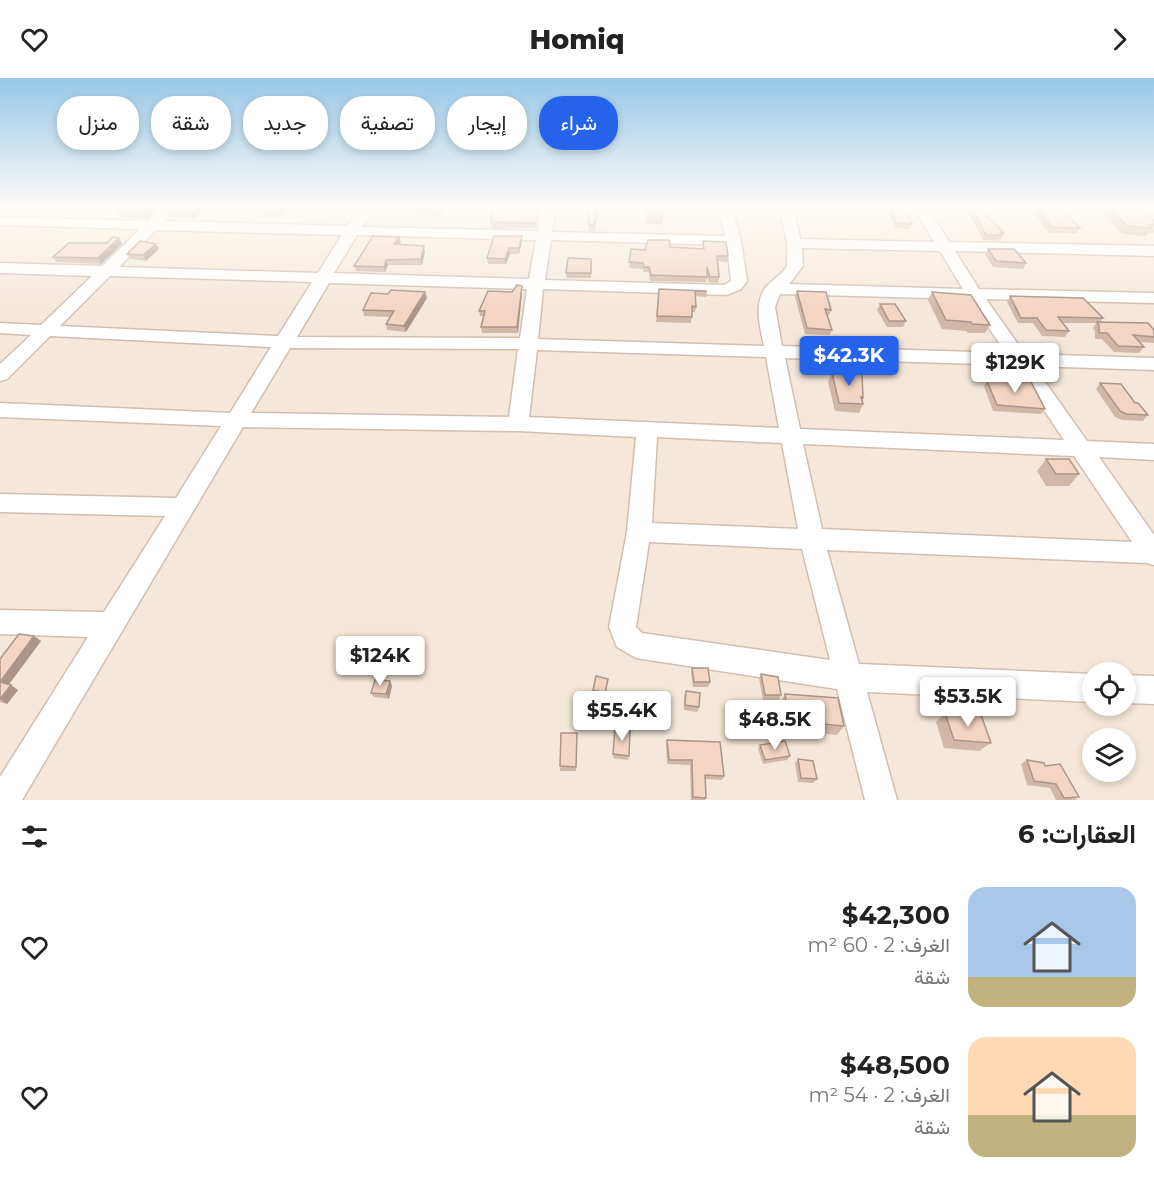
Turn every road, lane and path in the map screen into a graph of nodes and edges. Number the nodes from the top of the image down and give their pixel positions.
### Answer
1 (734, 241) edge
2 (136, 242) edge
3 (346, 242) edge
4 (544, 242) edge
5 (941, 242) edge
6 (794, 243) joint
7 (943, 246) junction
8 (1154, 251) edge
9 (0, 268) edge
10 (104, 272) junction
11 (323, 278) junction
12 (536, 283) junction
13 (773, 289) junction
14 (975, 295) junction
15 (1154, 298) edge
16 (0, 328) edge
17 (45, 329) junction
18 (285, 342) junction
19 (527, 344) junction
20 (774, 353) junction
21 (1020, 361) junction
22 (1151, 367) edge
23 (0, 375) edge
24 (0, 410) edge
25 (238, 420) junction
26 (518, 424) junction
27 (647, 430) junction
28 (792, 436) junction
29 (1081, 449) junction
30 (1154, 452) edge
31 (0, 503) edge
32 (184, 507) junction
33 (639, 532) junction
34 (812, 539) junction
35 (1153, 554) edge
36 (0, 622) edge
37 (112, 625) junction
38 (848, 677) junction
39 (1082, 688) edge
40 (1136, 689) edge
41 (1154, 690) edge
42 (4, 800) edge
43 (881, 800) edge

1 - 12 street
2 - 10 street
3 - 11 street
4 - 12 street
5 - 7 street
6 - 7 street
6 - 13 street
7 - 8 street
7 - 14 street
9 - 10 street
10 - 11 street
10 - 17 street
11 - 12 street
11 - 18 street
12 - 19 street
13 - 14 street
13 - 20 street
14 - 15 street
14 - 21 street
16 - 17 street
17 - 18 street
17 - 23 street
18 - 19 street
18 - 25 street
19 - 20 street
19 - 26 street
20 - 21 street
20 - 28 street
21 - 22 street
21 - 29 street
24 - 25 street
25 - 26 street
25 - 32 street
26 - 27 street
27 - 28 street
27 - 33 street
28 - 29 street
28 - 34 street
29 - 30 street
29 - 35 street
31 - 32 street
32 - 37 street
33 - 34 street
33 - 38 street
34 - 35 street
34 - 38 street
36 - 37 street
37 - 42 street
38 - 39 street
38 - 43 street
40 - 41 street

